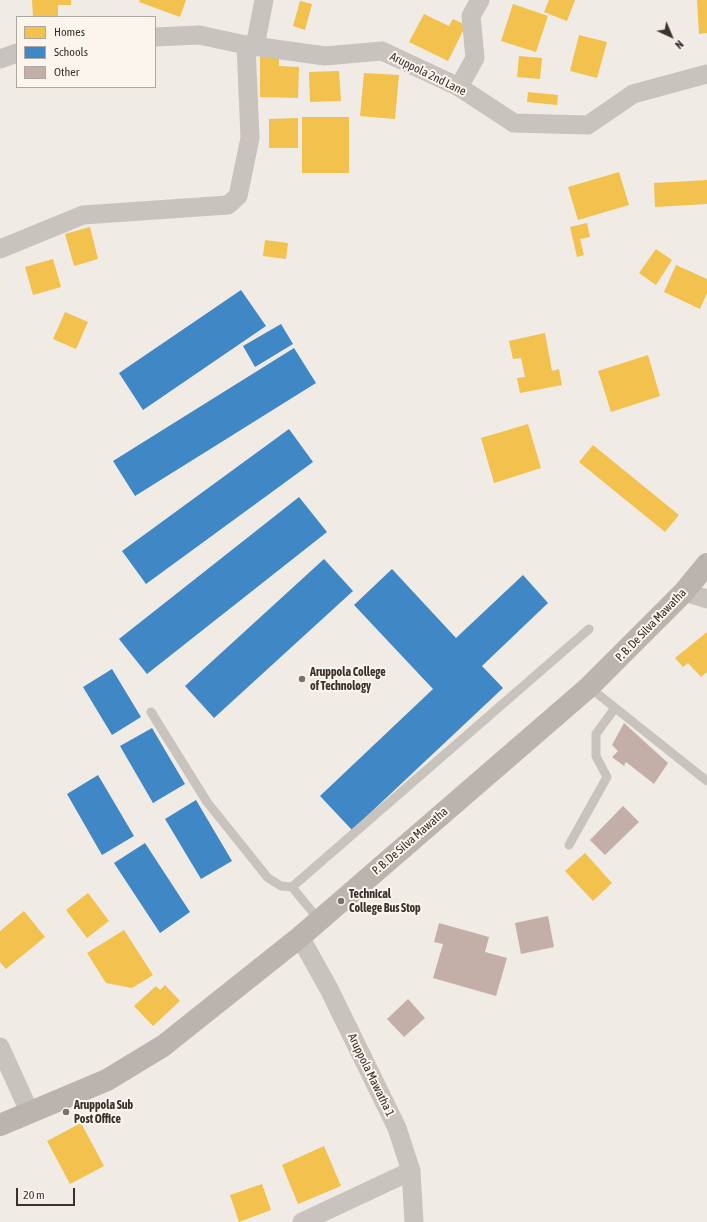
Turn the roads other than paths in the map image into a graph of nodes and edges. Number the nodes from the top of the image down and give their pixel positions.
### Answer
1 (264, 0) edge
2 (480, 0) edge
3 (156, 37) edge
4 (251, 45) junction
5 (16, 53) edge
6 (0, 58) edge
7 (707, 74) edge
8 (459, 87) junction
9 (0, 250) edge
10 (707, 564) edge
11 (684, 592) junction
12 (707, 599) edge
13 (589, 629) dead end
14 (589, 687) junction
15 (615, 708) junction
16 (151, 712) dead end
17 (707, 781) edge
18 (569, 845) dead end
19 (292, 887) junction
20 (319, 920) junction
21 (300, 937) junction
22 (0, 1047) edge
23 (30, 1113) junction
24 (0, 1125) edge
25 (411, 1171) junction
26 (302, 1222) edge
27 (414, 1222) edge

1 - 4 street
2 - 8 street
3 - 4 street, Aruppola 2nd Lane
4 - 8 street, Aruppola 2nd Lane
4 - 9 street
5 - 6 street
7 - 8 street, Aruppola 2nd Lane
10 - 11 street, P. B. De Silva Mawatha
11 - 12 street
11 - 14 street, P. B. De Silva Mawatha
13 - 19 lane
14 - 15 lane
14 - 20 street, P. B. De Silva Mawatha
15 - 17 lane
15 - 18 lane
16 - 19 lane
19 - 20 lane
20 - 21 street, P. B. De Silva Mawatha
21 - 23 street, P. B. De Silva Mawatha
21 - 25 street, Aruppola Mawatha 1
22 - 23 street
23 - 24 street, P. B. De Silva Mawatha
25 - 26 street
25 - 27 street, Aruppola Mawatha 1

